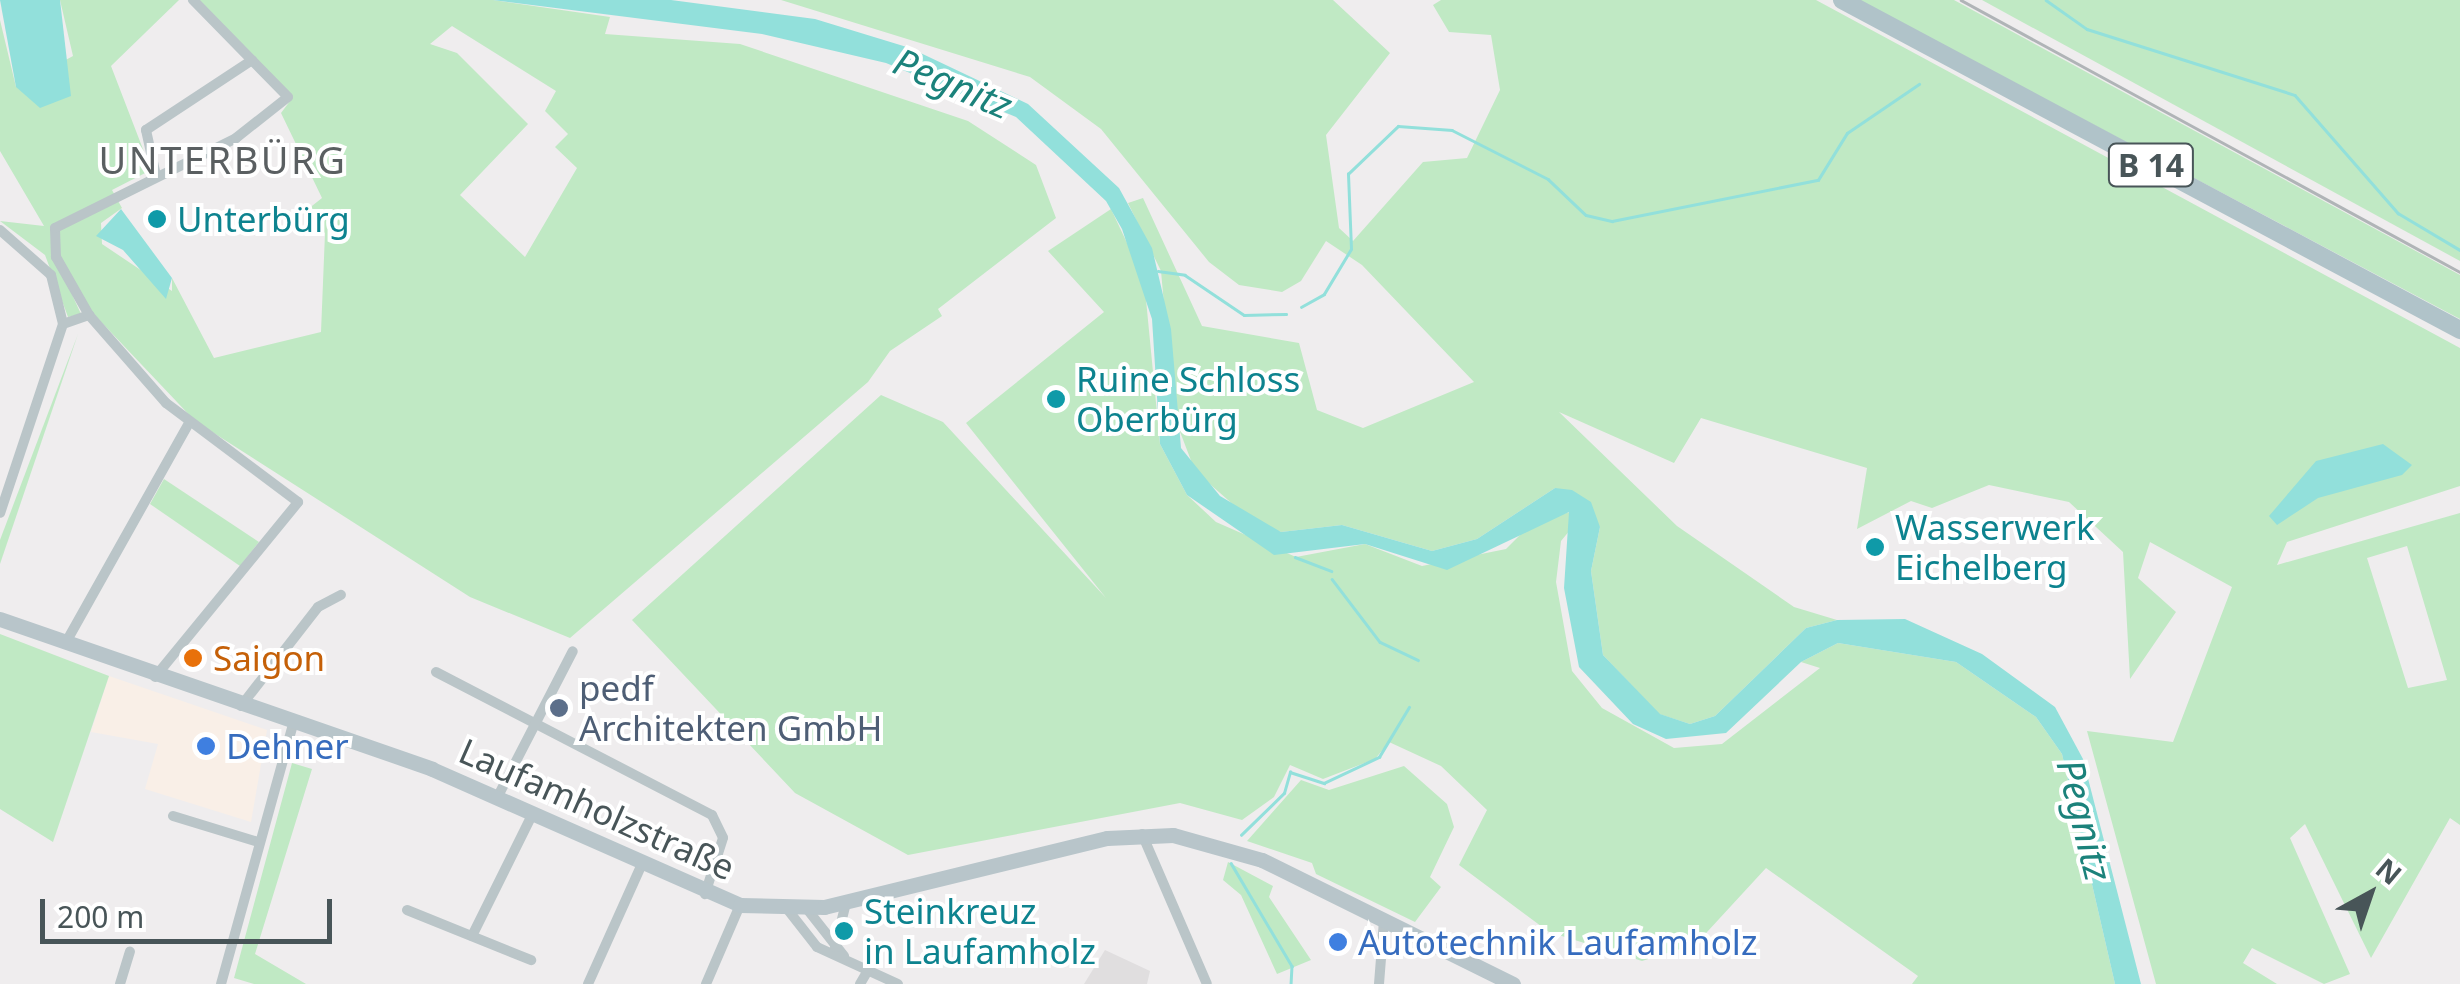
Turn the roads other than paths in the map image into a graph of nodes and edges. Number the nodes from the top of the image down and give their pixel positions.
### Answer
1 (193, 0) edge
2 (1842, 0) edge
3 (252, 60) junction
4 (155, 171) junction
5 (0, 230) edge
6 (90, 316) junction
7 (63, 324) junction
8 (2460, 330) edge
9 (189, 423) junction
10 (4, 487) edge
11 (0, 513) edge
12 (341, 595) dead end
13 (0, 619) edge
14 (65, 644) junction
15 (573, 651) dead end
16 (436, 672) dead end
17 (155, 676) junction
18 (240, 706) junction
19 (534, 718) junction
20 (293, 724) junction
21 (496, 798) junction
22 (532, 815) junction
23 (173, 816) dead end
24 (1142, 834) junction
25 (258, 842) junction
26 (641, 866) junction
27 (705, 894) junction
28 (846, 903) junction
29 (740, 905) junction
30 (807, 909) junction
31 (407, 910) dead end
32 (788, 910) junction
33 (1384, 920) junction
34 (472, 936) junction
35 (835, 948) junction
36 (130, 951) dead end
37 (531, 960) dead end
38 (848, 960) junction
39 (868, 970) junction
40 (120, 984) edge
41 (220, 984) edge
42 (588, 984) edge
43 (706, 984) edge
44 (860, 984) edge
45 (898, 984) edge
46 (1207, 984) edge
47 (1379, 984) edge
48 (1513, 984) edge

1 - 3 street
2 - 8 main road, B 14
3 - 4 street
3 - 4 street
4 - 6 street
5 - 7 street
6 - 7 street
6 - 9 street
7 - 10 street
9 - 14 street
9 - 17 street
10 - 11 street
12 - 18 street
13 - 14 main road, Laufamholzstraße
14 - 17 main road, Laufamholzstraße
15 - 19 street
16 - 19 street
17 - 18 main road, Laufamholzstraße
18 - 20 main road, Laufamholzstraße
19 - 21 street
19 - 27 street
20 - 21 main road, Laufamholzstraße
20 - 25 street
21 - 22 main road, Laufamholzstraße
22 - 26 main road, Laufamholzstraße
22 - 34 street
23 - 25 street
24 - 28 main road, Laufamholzstraße
24 - 33 main road, Laufamholzstraße
24 - 46 street
25 - 41 street
26 - 27 main road, Laufamholzstraße
26 - 42 street
27 - 29 main road, Laufamholzstraße
28 - 30 main road, Laufamholzstraße
28 - 35 street
29 - 32 main road, Laufamholzstraße
29 - 43 street
30 - 32 main road, Laufamholzstraße
30 - 35 street
31 - 34 street
32 - 38 street
33 - 47 street
33 - 48 main road, Laufamholzstraße
34 - 37 street
35 - 38 street
36 - 40 street
38 - 39 street
39 - 44 street
39 - 45 street

